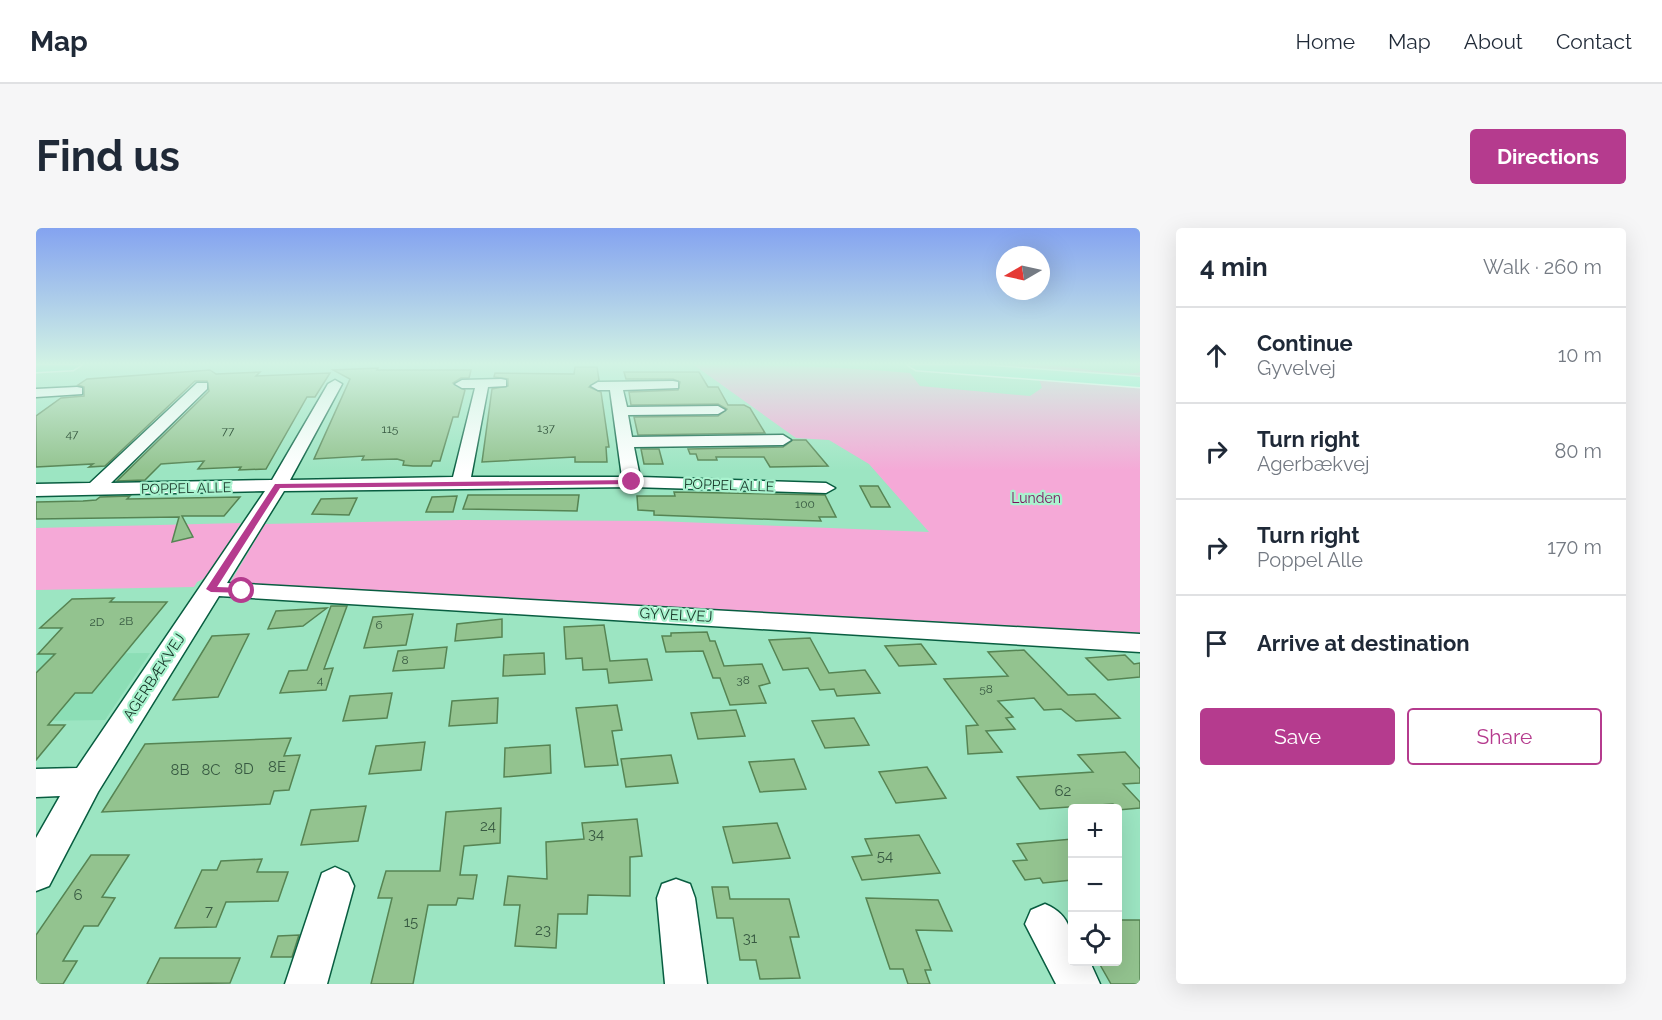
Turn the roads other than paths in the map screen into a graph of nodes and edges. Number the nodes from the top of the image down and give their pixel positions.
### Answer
1 (191, 400) edge
2 (326, 400) edge
3 (479, 400) edge
4 (618, 400) edge
5 (718, 410) dead end
6 (620, 411) junction
7 (783, 441) dead end
8 (626, 442) junction
9 (461, 482) junction
10 (632, 482) junction
11 (278, 486) junction
12 (826, 488) dead end
13 (36, 490) edge
14 (94, 490) junction
15 (211, 589) junction
16 (1140, 643) edge
17 (86, 782) junction
18 (36, 783) edge
19 (36, 873) edge
20 (335, 886) dead end
21 (676, 898) dead end
22 (1045, 924) dead end
23 (306, 984) edge
24 (686, 984) edge
25 (1079, 984) edge

1 - 14 street
2 - 11 street
3 - 9 street
4 - 6 street
5 - 6 street
6 - 8 street
7 - 8 street
8 - 10 street
9 - 10 street, POPPEL ALLE
9 - 11 street, POPPEL ALLE
10 - 12 street, POPPEL ALLE
11 - 14 street, POPPEL ALLE
11 - 15 street, AGERBÆKVEJ
13 - 14 street, POPPEL ALLE
15 - 16 street, GYVELVEJ
15 - 17 street, AGERBÆKVEJ
17 - 18 street
17 - 19 street, AGERBÆKVEJ
20 - 23 street
21 - 24 street
22 - 25 street

